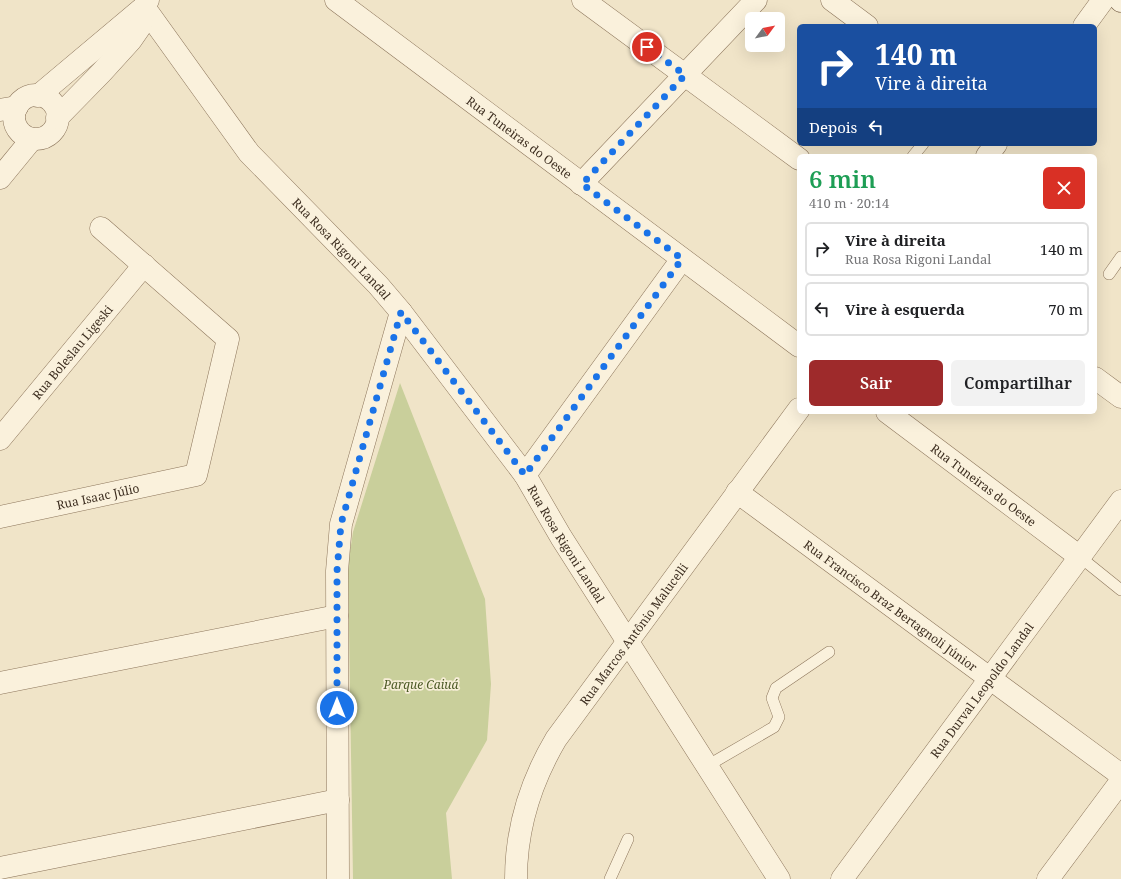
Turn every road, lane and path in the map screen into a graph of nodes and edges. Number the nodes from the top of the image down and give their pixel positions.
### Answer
1 (336, 0) edge
2 (583, 0) edge
3 (756, 0) edge
4 (832, 0) edge
5 (1103, 0) edge
6 (146, 3) edge
7 (864, 24) edge
8 (1085, 24) edge
9 (685, 75) junction
10 (38, 96) junction
11 (8, 109) edge
12 (57, 118) junction
13 (32, 139) junction
14 (921, 146) edge
15 (915, 154) edge
16 (797, 159) edge
17 (0, 178) edge
18 (582, 184) junction
19 (101, 228) dead end
20 (1121, 257) edge
21 (682, 259) junction
22 (144, 266) junction
23 (1109, 274) dead end
24 (401, 312) junction
25 (797, 345) edge
26 (1097, 379) edge
27 (1121, 397) edge
28 (797, 412) edge
29 (890, 414) edge
30 (0, 439) edge
31 (525, 475) junction
32 (737, 492) junction
33 (1121, 501) edge
34 (0, 517) edge
35 (1080, 556) junction
36 (1121, 590) edge
37 (337, 616) junction
38 (628, 640) junction
39 (829, 652) dead end
40 (990, 678) junction
41 (0, 683) edge
42 (707, 766) junction
43 (1121, 775) edge
44 (1121, 781) edge
45 (338, 800) junction
46 (628, 839) dead end
47 (0, 868) edge
48 (773, 877) edge
49 (338, 879) edge
50 (516, 879) edge
51 (610, 879) edge
52 (842, 879) edge
53 (1048, 879) edge

1 - 18 street, Rua Tuneiras do Oeste
2 - 9 street
3 - 9 street
4 - 7 street
5 - 8 street
6 - 10 street
6 - 12 street
6 - 24 street, Rua Rosa Rigoni Landal
9 - 16 street
9 - 18 street
10 - 11 street
10 - 12 street
11 - 13 street
12 - 13 street
13 - 17 street
14 - 15 lane
18 - 21 street, Rua Tuneiras do Oeste
19 - 22 street
20 - 23 lane
21 - 25 street, Rua Tuneiras do Oeste
21 - 31 street
22 - 30 street, Rua Boleslau Ligeski
22 - 34 street, Rua Isaac Júlio
24 - 31 street, Rua Rosa Rigoni Landal
24 - 37 street
26 - 27 street
28 - 32 street, Rua Marcos Antônio Malucelli
29 - 35 street, Rua Tuneiras do Oeste
31 - 38 street, Rua Rosa Rigoni Landal
32 - 38 street, Rua Marcos Antônio Malucelli
32 - 40 street, Rua Francisco Braz Bertagnoli Júnior
33 - 35 street, Rua Durval Leopoldo Landal
35 - 36 lane
35 - 40 street, Rua Durval Leopoldo Landal
37 - 41 street
37 - 45 street
38 - 42 street, Rua Rosa Rigoni Landal
38 - 50 street, Rua Marcos Antônio Malucelli
39 - 42 lane
40 - 43 street, Rua Francisco Braz Bertagnoli Júnior
40 - 52 street, Rua Durval Leopoldo Landal
42 - 48 street, Rua Rosa Rigoni Landal
44 - 53 street
45 - 47 street
45 - 49 street
46 - 51 lane

